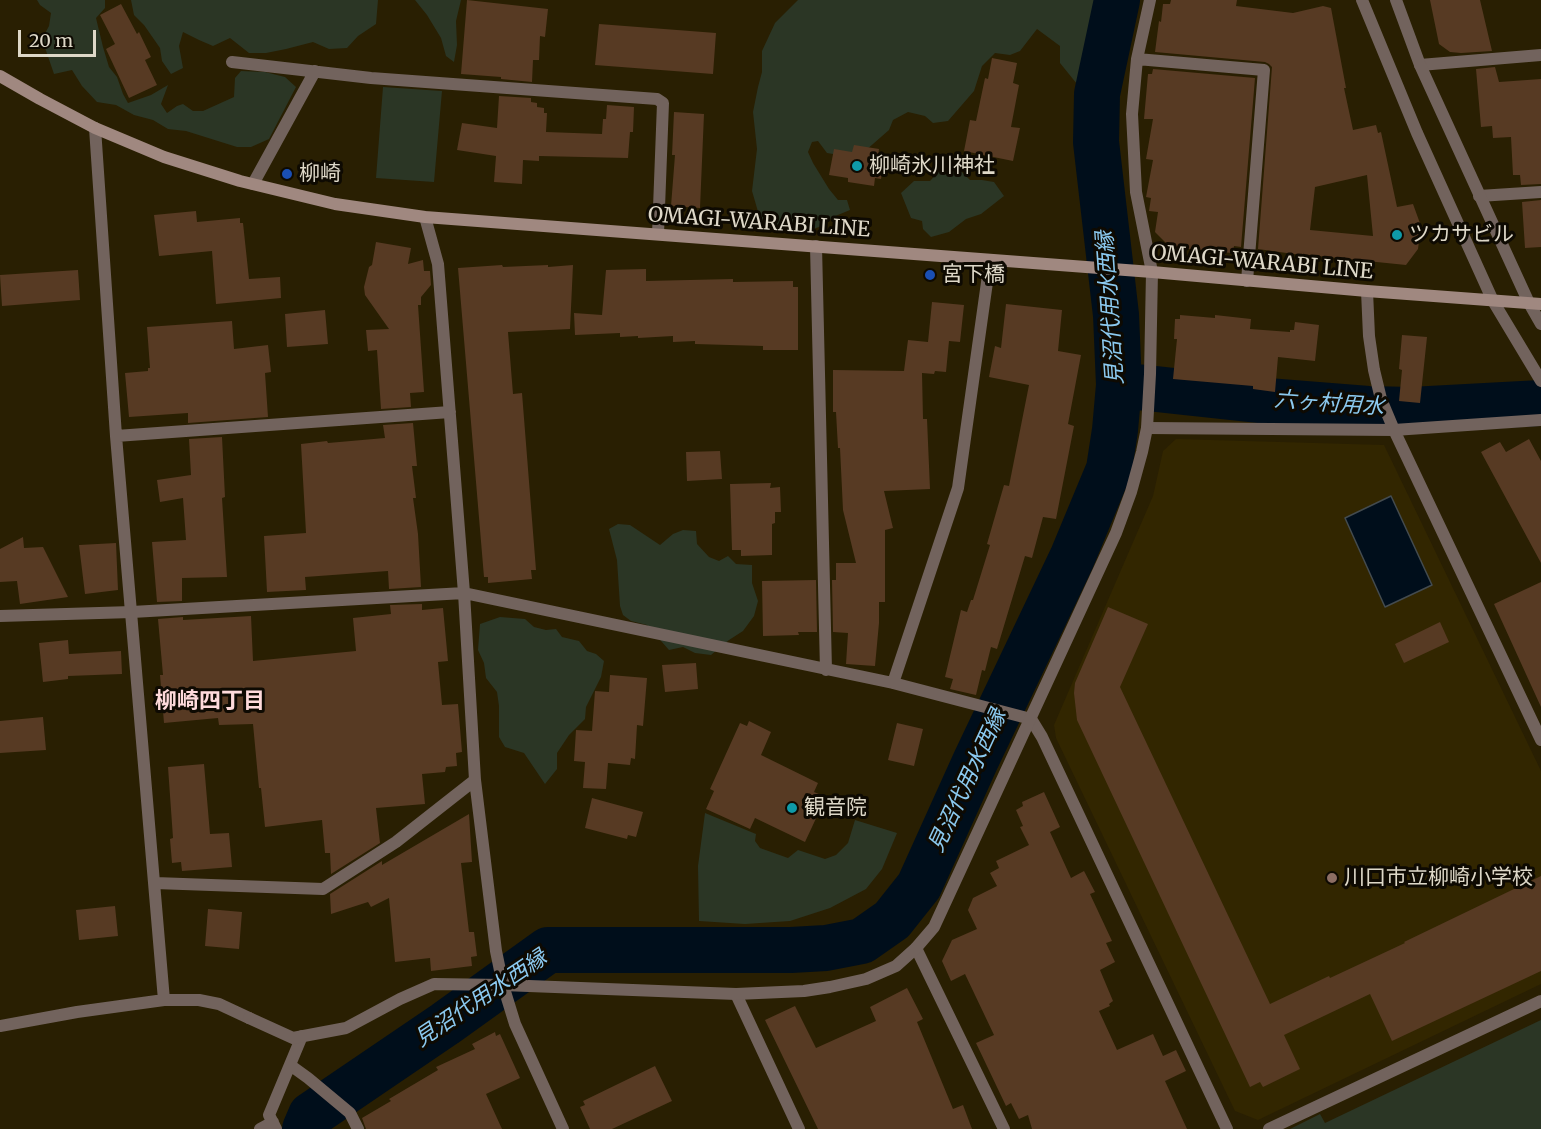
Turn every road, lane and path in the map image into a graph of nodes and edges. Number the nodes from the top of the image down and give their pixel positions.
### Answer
1 (1150, 0) edge
2 (1362, 0) edge
3 (1396, 0) edge
4 (1541, 55) edge
5 (1137, 59) junction
6 (232, 62) dead end
7 (1420, 65) junction
8 (315, 71) junction
9 (0, 76) edge
10 (95, 128) junction
11 (253, 184) junction
12 (1541, 192) edge
13 (1479, 196) junction
14 (425, 217) junction
15 (658, 234) junction
16 (816, 246) junction
17 (990, 261) junction
18 (1152, 272) junction
19 (1247, 281) junction
20 (1367, 291) junction
21 (1493, 301) junction
22 (1535, 304) edge
23 (1541, 324) edge
24 (1541, 381) edge
25 (450, 412) junction
26 (1541, 420) edge
27 (1392, 425) junction
28 (1147, 428) junction
29 (116, 436) junction
30 (464, 593) junction
31 (132, 612) junction
32 (0, 616) edge
33 (826, 670) junction
34 (893, 683) junction
35 (1027, 718) junction
36 (1541, 741) edge
37 (475, 780) junction
38 (155, 883) junction
39 (916, 948) junction
40 (503, 985) junction
41 (736, 994) junction
42 (164, 1000) junction
43 (1541, 1001) edge
44 (0, 1026) edge
45 (302, 1036) junction
46 (290, 1065) junction
47 (274, 1125) edge
48 (260, 1129) edge
49 (358, 1129) edge
50 (563, 1129) edge
51 (799, 1129) edge
52 (1004, 1129) edge
53 (1227, 1129) edge
54 (1269, 1129) edge

1 - 5 street
2 - 21 street
3 - 7 street
4 - 7 street
5 - 18 street
5 - 19 street
6 - 8 street
7 - 13 street
8 - 11 street
8 - 15 street
9 - 10 main road, OMAGI-WARABI LINE
10 - 11 main road, OMAGI-WARABI LINE
10 - 29 street
11 - 14 main road, OMAGI-WARABI LINE
12 - 13 street
13 - 22 street
14 - 15 main road, OMAGI-WARABI LINE
14 - 25 street
15 - 16 main road, OMAGI-WARABI LINE
16 - 17 main road, OMAGI-WARABI LINE
16 - 33 street
17 - 18 main road, OMAGI-WARABI LINE
17 - 34 street
18 - 19 main road, OMAGI-WARABI LINE
18 - 28 street
19 - 20 main road, OMAGI-WARABI LINE
20 - 21 main road, OMAGI-WARABI LINE
20 - 27 street
21 - 22 main road, OMAGI-WARABI LINE
21 - 24 street
22 - 23 street
25 - 29 street
25 - 30 street
26 - 27 street
27 - 28 street
27 - 36 street
28 - 35 street
29 - 31 street
30 - 31 street
30 - 33 street
30 - 37 street
31 - 32 street
31 - 38 street
33 - 34 street
34 - 35 street
35 - 39 street
35 - 53 street
37 - 38 street
37 - 40 street
38 - 42 street
39 - 41 street
39 - 52 street
40 - 41 street
40 - 45 street
40 - 50 street
41 - 51 street
42 - 44 street
42 - 45 street
43 - 54 street
45 - 46 street
46 - 47 street
46 - 49 street
47 - 48 street

